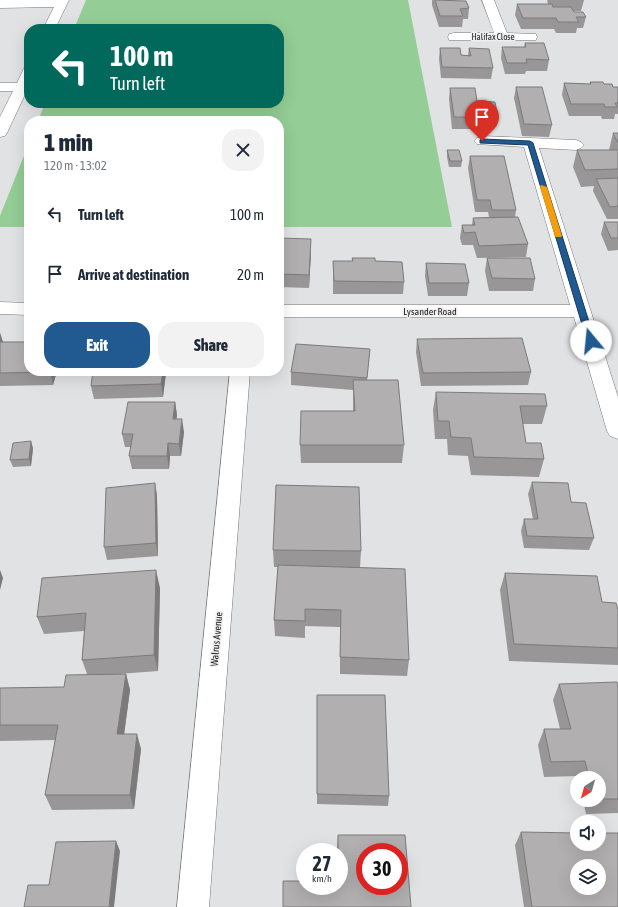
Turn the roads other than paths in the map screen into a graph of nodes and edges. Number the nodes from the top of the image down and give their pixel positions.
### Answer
1 (488, 0) edge
2 (62, 2) edge
3 (0, 4) edge
4 (51, 24) edge
5 (454, 37) dead end
6 (502, 37) junction
7 (531, 37) dead end
8 (24, 81) edge
9 (21, 87) junction
10 (0, 88) edge
11 (0, 132) edge
12 (482, 141) dead end
13 (530, 143) junction
14 (576, 145) dead end
15 (0, 308) edge
16 (24, 309) edge
17 (284, 311) edge
18 (582, 312) junction
19 (240, 376) edge
20 (618, 431) edge
21 (193, 907) edge

1 - 6 street
2 - 3 street
2 - 4 street
5 - 6 street, Halifax Close
6 - 7 street, Halifax Close
8 - 9 street
9 - 10 street
9 - 11 street
12 - 13 street
13 - 14 street
13 - 18 street
15 - 16 street
17 - 18 street, Lysander Road
18 - 20 street
19 - 21 street, Walrus Avenue

